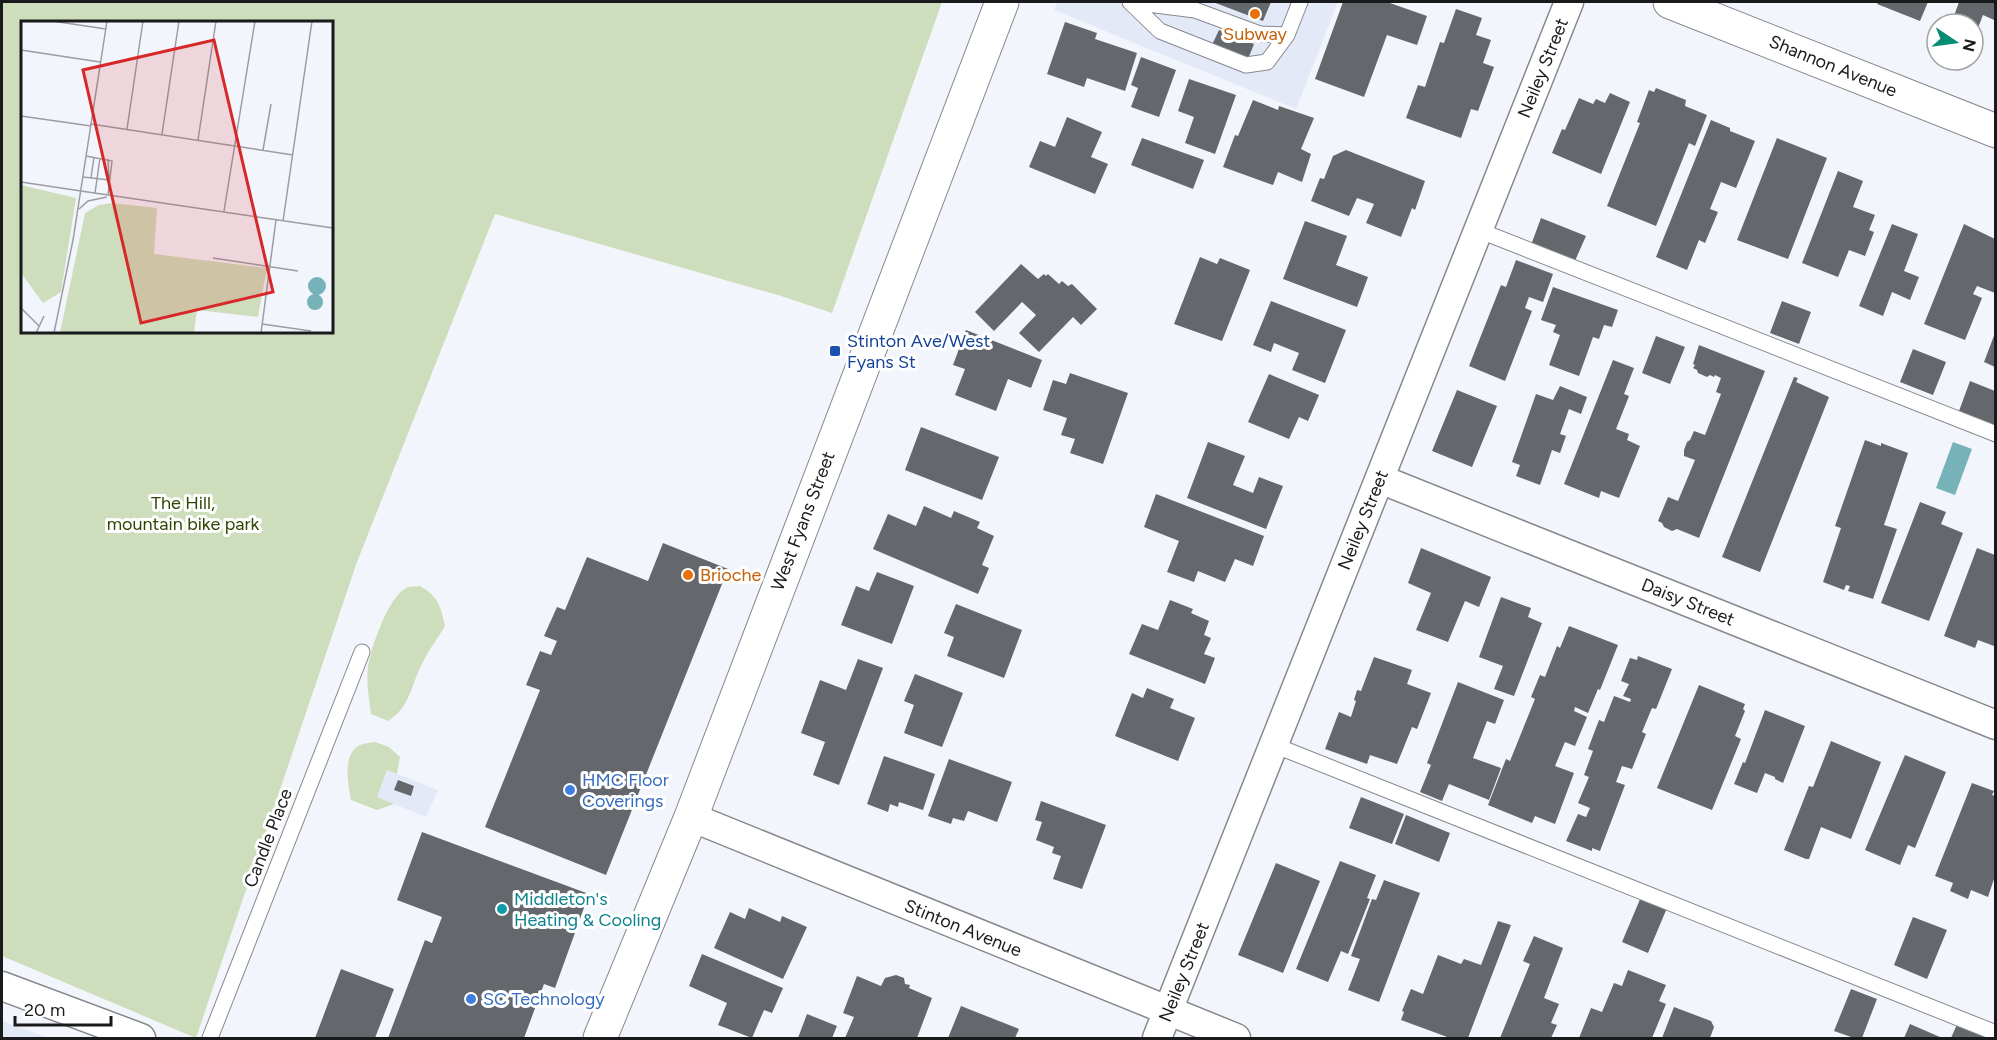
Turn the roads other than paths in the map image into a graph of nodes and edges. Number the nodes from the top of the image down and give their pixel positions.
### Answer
1 (1002, 2) edge
2 (1131, 2) edge
3 (1300, 2) edge
4 (1569, 2) edge
5 (1670, 2) edge
6 (1287, 35) junction
7 (1995, 131) edge
8 (1478, 230) junction
9 (1995, 434) edge
10 (1380, 479) junction
11 (362, 652) dead end
12 (1995, 725) edge
13 (1274, 745) junction
14 (691, 817) junction
15 (2, 986) edge
16 (1168, 1011) junction
17 (1995, 1033) edge
18 (141, 1038) edge
19 (210, 1038) edge
20 (600, 1038) edge
21 (1157, 1038) edge
22 (1236, 1038) edge

1 - 14 main road, West Fyans Street
2 - 6 lane
2 - 6 lane
3 - 6 lane
4 - 8 street, Neiley Street
5 - 7 main road, Shannon Avenue
8 - 9 lane
8 - 10 street, Neiley Street
10 - 12 street, Daisy Street
10 - 13 street, Neiley Street
11 - 19 lane, Candle Place
13 - 16 street, Neiley Street
13 - 17 lane
14 - 16 street, Stinton Avenue
14 - 20 main road, West Fyans Street
15 - 18 street
16 - 21 street, Neiley Street
16 - 22 street, Stinton Avenue

